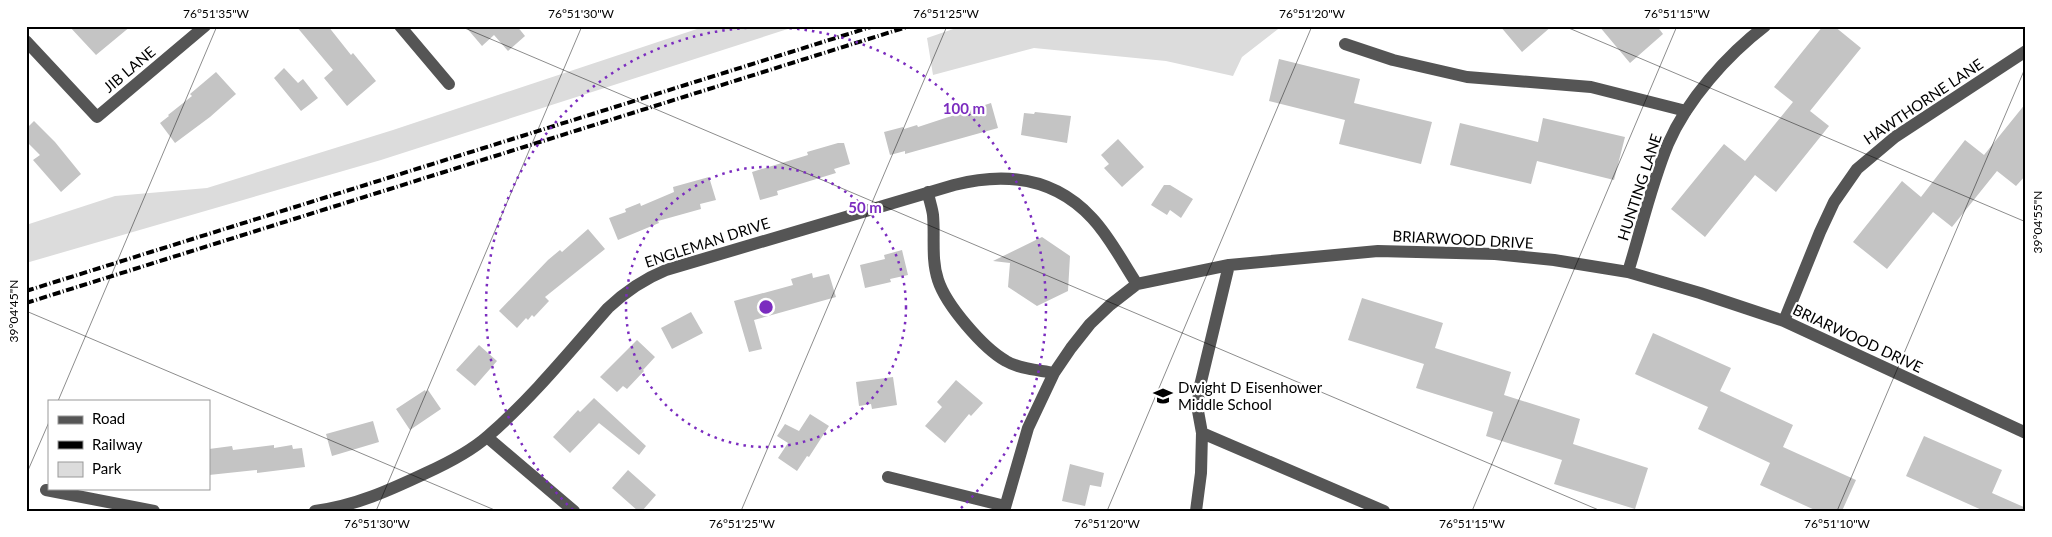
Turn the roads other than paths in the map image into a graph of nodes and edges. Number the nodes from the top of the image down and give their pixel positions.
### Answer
1 (205, 26) edge
2 (400, 26) edge
3 (1765, 26) edge
4 (26, 42) edge
5 (1345, 44) dead end
6 (2026, 51) edge
7 (449, 84) dead end
8 (1686, 111) junction
9 (928, 192) junction
10 (1229, 264) junction
11 (1628, 272) junction
12 (1137, 284) junction
13 (1784, 321) junction
14 (1054, 373) junction
15 (1202, 433) junction
16 (2026, 433) edge
17 (487, 437) junction
18 (888, 477) dead end
19 (46, 490) dead end
20 (1005, 508) edge
21 (154, 511) edge
22 (315, 511) edge
23 (574, 511) edge
24 (1196, 511) edge
25 (1384, 511) edge

1 - 4 street, JIB LANE
2 - 7 street
3 - 8 street, HUNTING LANE
5 - 8 street
6 - 13 street, HAWTHORNE LANE
8 - 11 street, HUNTING LANE
9 - 12 street, ENGLEMAN DRIVE
9 - 14 street
9 - 17 street, ENGLEMAN DRIVE
10 - 11 street, BRIARWOOD DRIVE
10 - 12 street, BRIARWOOD DRIVE
10 - 15 street
11 - 13 street, BRIARWOOD DRIVE
12 - 14 street, BRIARWOOD DRIVE
13 - 16 street, BRIARWOOD DRIVE
14 - 20 street, BRIARWOOD DRIVE
15 - 24 street
15 - 25 street
17 - 22 street, ENGLEMAN DRIVE
17 - 23 street
18 - 20 street
19 - 21 street

